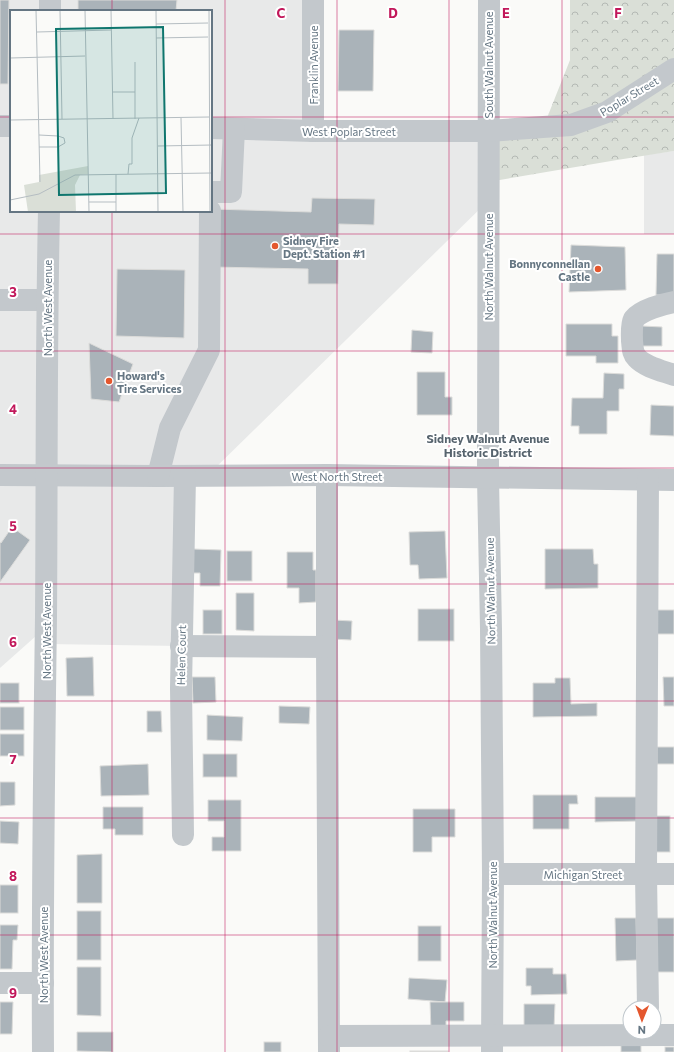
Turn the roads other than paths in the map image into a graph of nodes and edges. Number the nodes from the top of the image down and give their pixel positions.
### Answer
1 (313, 0) edge
2 (488, 0) edge
3 (674, 69) edge
4 (212, 128) edge
5 (234, 129) junction
6 (313, 131) junction
7 (488, 131) junction
8 (212, 192) edge
9 (48, 212) edge
10 (210, 212) edge
11 (0, 300) edge
12 (47, 300) junction
13 (674, 302) edge
14 (674, 375) edge
15 (0, 475) edge
16 (46, 475) junction
17 (327, 475) junction
18 (158, 476) junction
19 (185, 476) junction
20 (488, 478) junction
21 (648, 480) junction
22 (674, 480) edge
23 (181, 646) junction
24 (327, 647) junction
25 (182, 835) dead end
26 (493, 874) junction
27 (646, 874) junction
28 (674, 874) edge
29 (0, 983) edge
30 (43, 983) junction
31 (648, 1000) edge
32 (674, 1035) edge
33 (662, 1037) edge
34 (648, 1040) edge
35 (329, 1044) edge
36 (492, 1044) edge
37 (43, 1052) edge

1 - 6 street, Franklin Avenue
2 - 7 street, South Walnut Avenue
3 - 7 street, Poplar Street
4 - 5 street, West Poplar Street
5 - 6 street, West Poplar Street
5 - 8 street
6 - 7 street, West Poplar Street
7 - 20 street, North Walnut Avenue
9 - 12 street, North West Avenue
10 - 18 street
11 - 12 street
12 - 16 street, North West Avenue
13 - 14 street
15 - 16 street, West North Street
16 - 18 street, West North Street
16 - 30 street, North West Avenue
17 - 19 street, West North Street
17 - 20 street, West North Street
17 - 24 street
18 - 19 street, West North Street
19 - 23 street, Helen Court
20 - 21 street, West North Street
20 - 26 street, North Walnut Avenue
21 - 22 street, West North Street
21 - 27 street
23 - 24 street
23 - 25 street, Helen Court
24 - 35 street
26 - 27 street, Michigan Street
26 - 36 street, North Walnut Avenue
27 - 28 street, Michigan Street
27 - 31 street
29 - 30 street
30 - 37 street, North West Avenue
32 - 33 street
34 - 36 street
35 - 36 street

